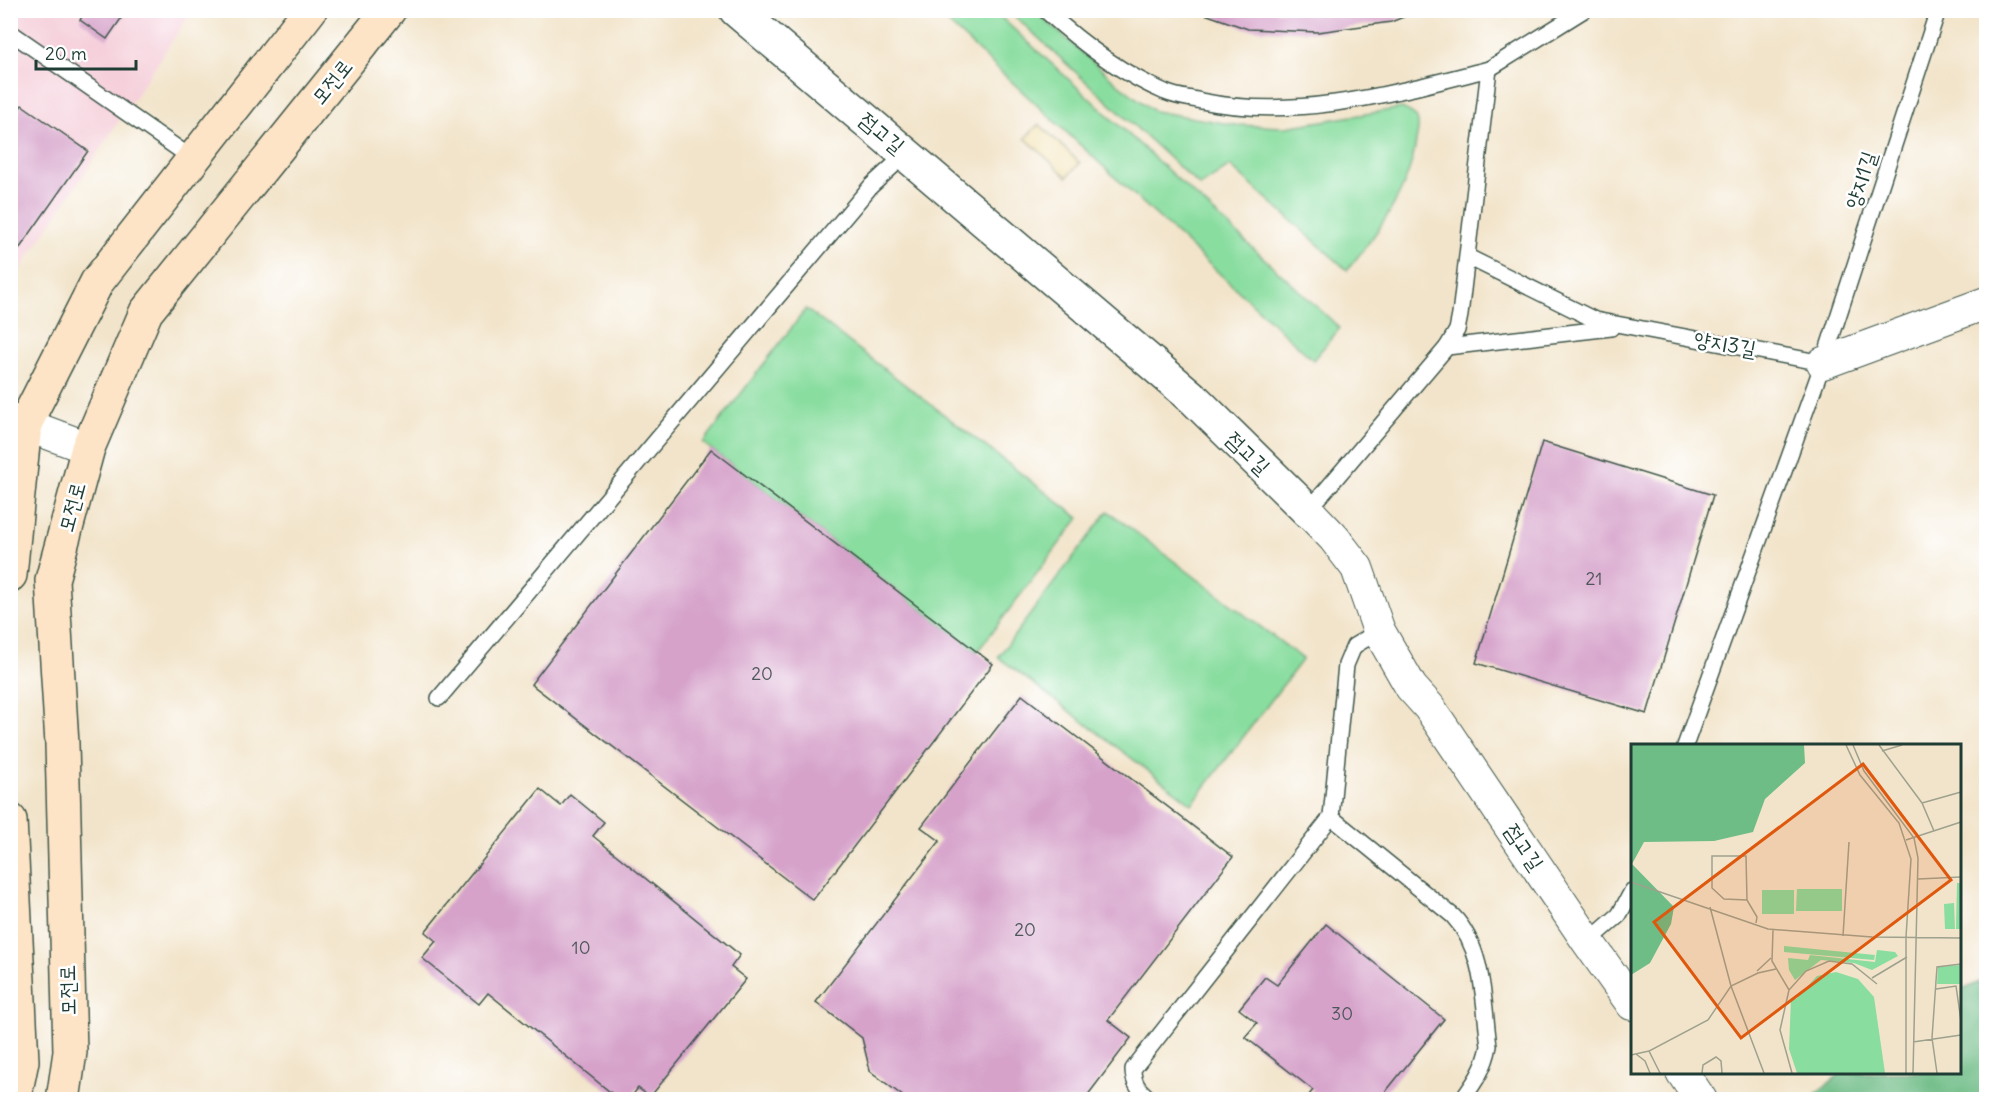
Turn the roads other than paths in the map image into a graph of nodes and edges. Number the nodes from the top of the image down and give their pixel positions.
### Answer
1 (310, 10) edge
2 (389, 10) edge
3 (736, 10) edge
4 (1045, 10) edge
5 (1584, 10) edge
6 (1938, 10) edge
7 (10, 32) edge
8 (1489, 69) junction
9 (907, 153) junction
10 (193, 159) junction
11 (1468, 257) junction
12 (1986, 303) edge
13 (1626, 326) junction
14 (1447, 347) junction
15 (1823, 363) junction
16 (18, 422) edge
17 (88, 448) junction
18 (1308, 511) junction
19 (10, 575) edge
20 (1379, 631) junction
21 (439, 699) dead end
22 (1686, 744) edge
23 (1331, 818) junction
24 (10, 820) edge
25 (1631, 893) edge
26 (1588, 942) junction
27 (1631, 1003) edge
28 (1683, 1074) edge
29 (14, 1100) edge
30 (63, 1100) edge
31 (1152, 1100) edge
32 (1462, 1100) edge
33 (1701, 1100) edge

1 - 10 main road
2 - 17 main road, 모전로
3 - 9 street, 점고길
4 - 8 lane
5 - 8 lane
6 - 15 lane, 양지1길
7 - 10 lane
8 - 11 lane
9 - 18 street, 점고길
9 - 21 lane
10 - 16 main road
11 - 13 lane, 양지3길
11 - 14 lane
12 - 15 street
13 - 14 lane
13 - 15 lane, 양지3길
14 - 18 lane
15 - 22 lane, 양지1길
16 - 17 street
16 - 19 main road
17 - 30 main road, 모전로
18 - 20 street, 점고길
20 - 23 lane
20 - 26 street, 점고길
23 - 31 lane
23 - 32 lane
24 - 29 main road
25 - 26 lane
26 - 27 street, 점고길
28 - 33 street

